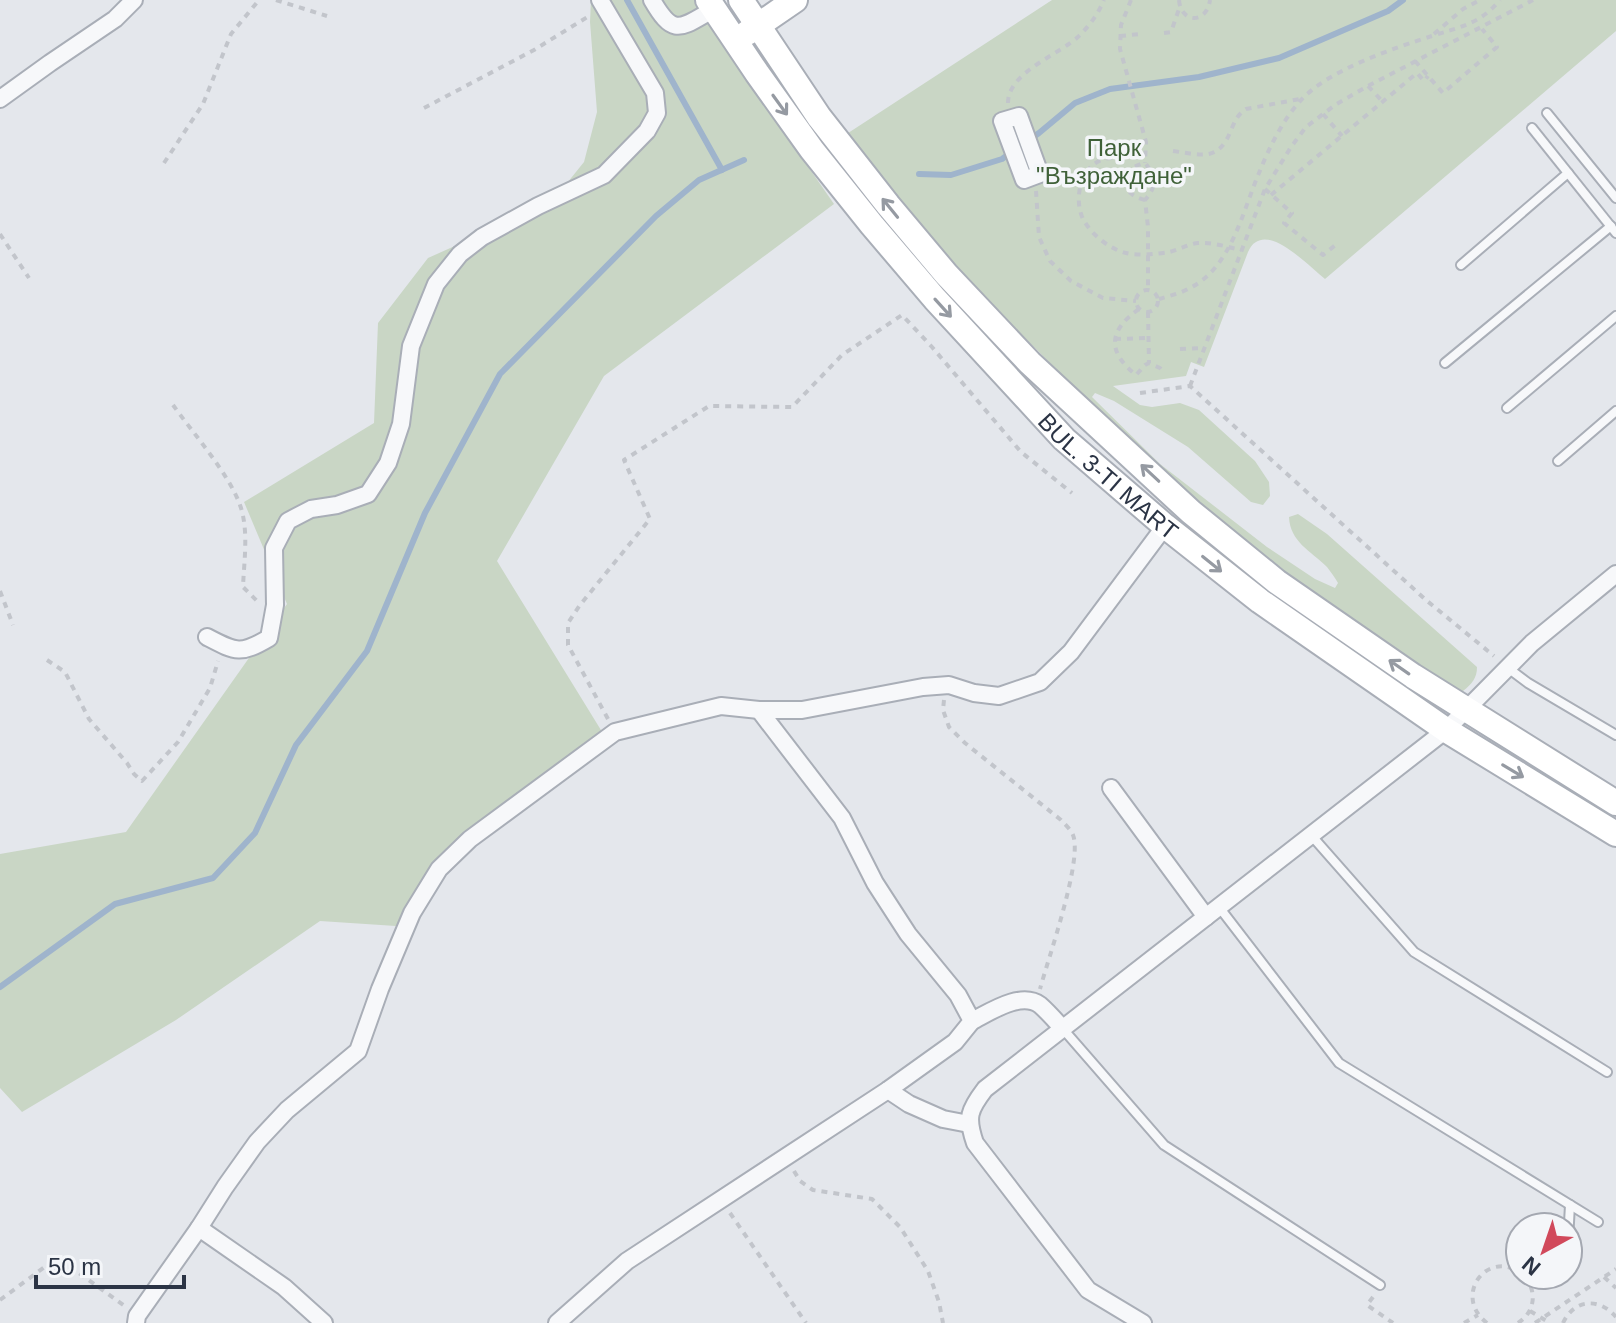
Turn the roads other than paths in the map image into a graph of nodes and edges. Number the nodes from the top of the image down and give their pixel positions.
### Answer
1 (134, 0) edge
2 (652, 0) edge
3 (741, 0) edge
4 (795, 0) edge
5 (602, 3) edge
6 (716, 3) edge
7 (759, 24) junction
8 (735, 42) junction
9 (0, 99) edge
10 (1547, 113) dead end
11 (1011, 118) road end
12 (1532, 128) dead end
13 (1568, 173) junction
14 (1032, 176) road end
15 (1616, 198) edge
16 (1613, 229) edge
17 (1461, 265) dead end
18 (1616, 316) edge
19 (1445, 363) dead end
20 (1507, 408) dead end
21 (1616, 411) edge
22 (1558, 461) dead end
23 (1165, 526) junction
24 (1616, 574) edge
25 (207, 637) road end
26 (1508, 668) junction
27 (759, 710) junction
28 (1464, 710) junction
29 (1446, 730) junction
30 (1616, 735) edge
31 (1111, 788) dead end
32 (1616, 803) edge
33 (1616, 834) edge
34 (1311, 835) junction
35 (1213, 912) junction
36 (972, 1021) junction
37 (1063, 1029) junction
38 (1607, 1072) dead end
39 (888, 1090) junction
40 (969, 1124) junction
41 (1570, 1205) junction
42 (1570, 1211) edge
43 (1598, 1222) dead end
44 (199, 1228) junction
45 (1380, 1285) road end
46 (136, 1319) edge
47 (324, 1323) edge
48 (557, 1323) edge
49 (1143, 1323) edge

1 - 9 street
2 - 6 street
3 - 7 street, BUL. 3-TI MART
4 - 7 street
5 - 25 street
6 - 8 street, BUL. 3-TI MART
7 - 8 street
28 -> 7 street, BUL. 3-TI MART
8 -> 23 street, BUL. 3-TI MART
10 - 15 lane
11 - 14 street
12 - 13 lane
13 - 16 lane
13 - 17 lane
16 - 19 lane
18 - 20 lane
21 - 22 lane
23 - 27 street
23 -> 29 street, BUL. 3-TI MART
24 - 26 street
26 - 28 street
26 - 30 lane
27 - 36 street
27 - 44 street
28 - 29 street
28 - 32 street, BUL. 3-TI MART
29 -> 33 street, BUL. 3-TI MART
29 - 34 street
31 - 35 street
34 - 35 street
34 - 38 lane
35 - 37 street
35 - 41 lane
36 - 37 street
36 - 39 street
37 - 40 street
37 - 45 lane
39 - 40 street
39 - 48 street
40 - 49 street
41 - 42 lane
41 - 43 lane
44 - 46 street
44 - 47 street

